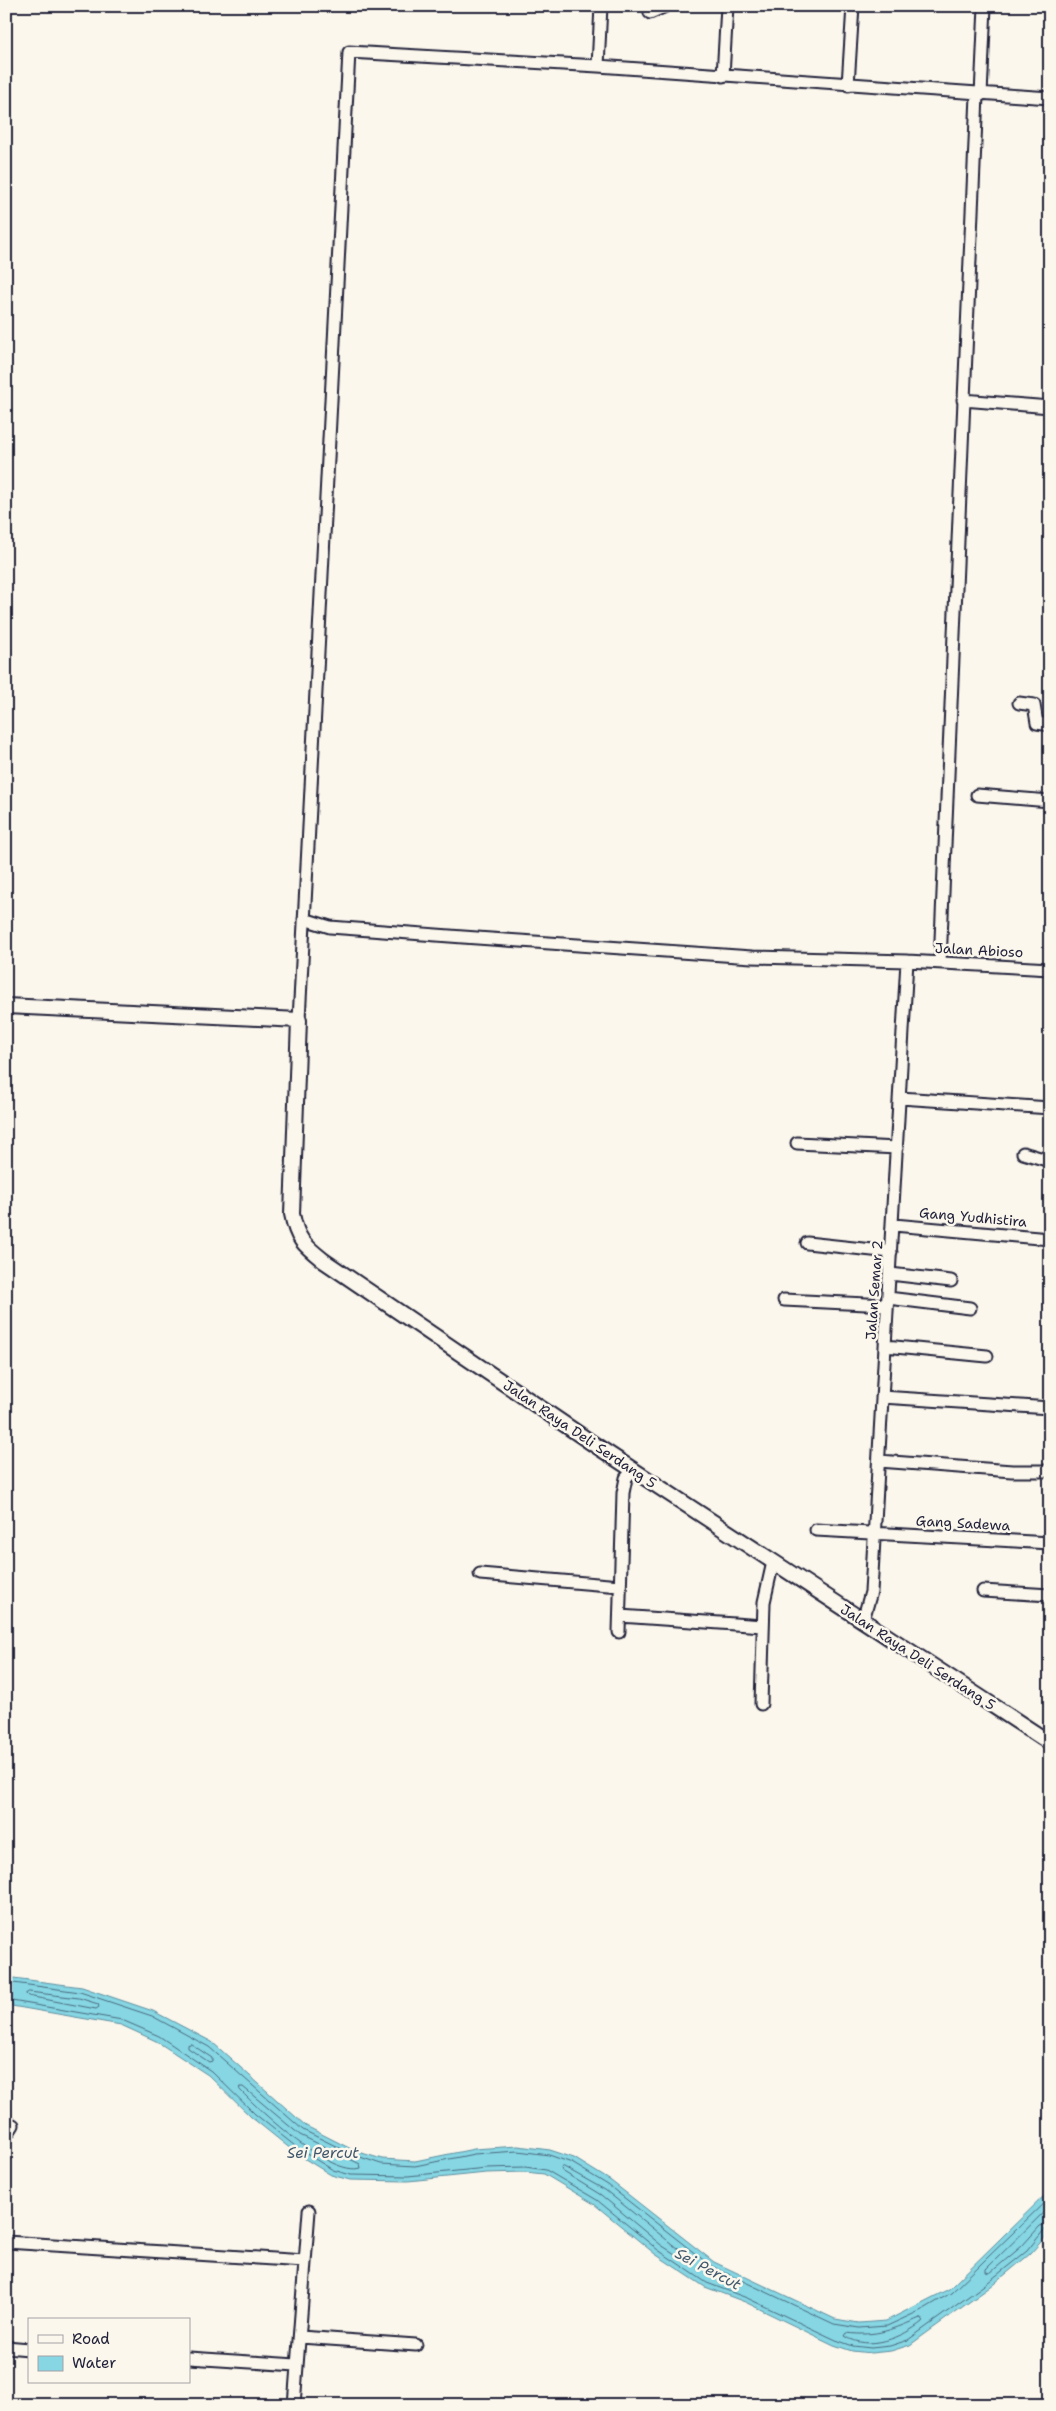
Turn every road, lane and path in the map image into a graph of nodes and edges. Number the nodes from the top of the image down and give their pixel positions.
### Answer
1 (601, 6) edge
2 (666, 6) edge
3 (728, 6) edge
4 (852, 6) edge
5 (985, 6) edge
6 (650, 13) dead end
7 (598, 66) junction
8 (723, 76) junction
9 (848, 85) junction
10 (979, 95) junction
11 (1050, 98) edge
12 (964, 400) junction
13 (1050, 407) edge
14 (1020, 703) dead end
15 (1050, 725) edge
16 (977, 795) dead end
17 (1050, 801) edge
18 (304, 918) junction
19 (907, 961) junction
20 (940, 963) junction
21 (1050, 969) edge
22 (6, 1006) edge
23 (299, 1020) junction
24 (900, 1098) junction
25 (1050, 1108) edge
26 (797, 1143) dead end
27 (897, 1148) junction
28 (1023, 1153) dead end
29 (1050, 1161) edge
30 (894, 1225) junction
31 (1050, 1239) edge
32 (807, 1243) dead end
33 (892, 1252) junction
34 (890, 1274) junction
35 (951, 1281) dead end
36 (784, 1300) dead end
37 (888, 1302) junction
38 (970, 1308) dead end
39 (885, 1346) junction
40 (987, 1356) dead end
41 (882, 1397) junction
42 (1050, 1408) edge
43 (879, 1461) junction
44 (633, 1470) junction
45 (1050, 1471) edge
46 (816, 1530) dead end
47 (875, 1533) junction
48 (1050, 1543) edge
49 (773, 1562) junction
50 (480, 1574) dead end
51 (620, 1586) junction
52 (983, 1591) dead end
53 (1050, 1595) edge
54 (620, 1616) junction
55 (863, 1618) junction
56 (763, 1626) junction
57 (619, 1632) dead end
58 (761, 1704) dead end
59 (1050, 1743) edge
60 (12, 2125) dead end
61 (6, 2136) edge
62 (310, 2211) dead end
63 (6, 2242) edge
64 (305, 2261) junction
65 (300, 2337) junction
66 (416, 2345) dead end
67 (6, 2347) edge
68 (28, 2349) edge
69 (190, 2358) edge
70 (296, 2365) junction
71 (294, 2405) edge

1 - 7 street
2 - 6 street
3 - 8 street
4 - 9 street
5 - 10 street
7 - 8 street
7 - 18 street
8 - 9 street
9 - 10 street
10 - 11 street
10 - 12 street
12 - 13 street
12 - 20 street
14 - 15 street
16 - 17 street
18 - 19 street, Jalan Abioso
18 - 23 street
19 - 20 street, Jalan Abioso
19 - 24 street, Jalan Semar 2
20 - 21 street, Jalan Abioso
22 - 23 street
23 - 44 street, Jalan Raya Deli Serdang 5
24 - 25 street
24 - 27 street, Jalan Semar 2
26 - 27 street
27 - 30 street, Jalan Semar 2
28 - 29 street
30 - 31 street, Gang Yudhistira
30 - 33 street, Jalan Semar 2
32 - 33 street
33 - 34 street, Jalan Semar 2
34 - 35 street
34 - 37 street, Jalan Semar 2
36 - 37 street
37 - 38 street
37 - 39 street, Jalan Semar 2
39 - 40 street
39 - 41 street, Jalan Semar 2
41 - 42 street
41 - 43 street, Jalan Semar 2
43 - 45 street
43 - 47 street, Jalan Semar 2
44 - 49 street, Jalan Raya Deli Serdang 5
44 - 51 street
46 - 47 street, Gang Sadewa
47 - 48 street, Gang Sadewa
47 - 55 street, Jalan Semar 2
49 - 55 street, Jalan Raya Deli Serdang 5
49 - 56 street
50 - 51 street
51 - 54 street
52 - 53 street
54 - 56 street
54 - 57 street
55 - 59 street, Jalan Raya Deli Serdang 5
56 - 58 street
60 - 61 street
62 - 64 street
63 - 64 street
64 - 65 street
65 - 66 street
65 - 70 street
67 - 68 street
69 - 70 street
70 - 71 street

